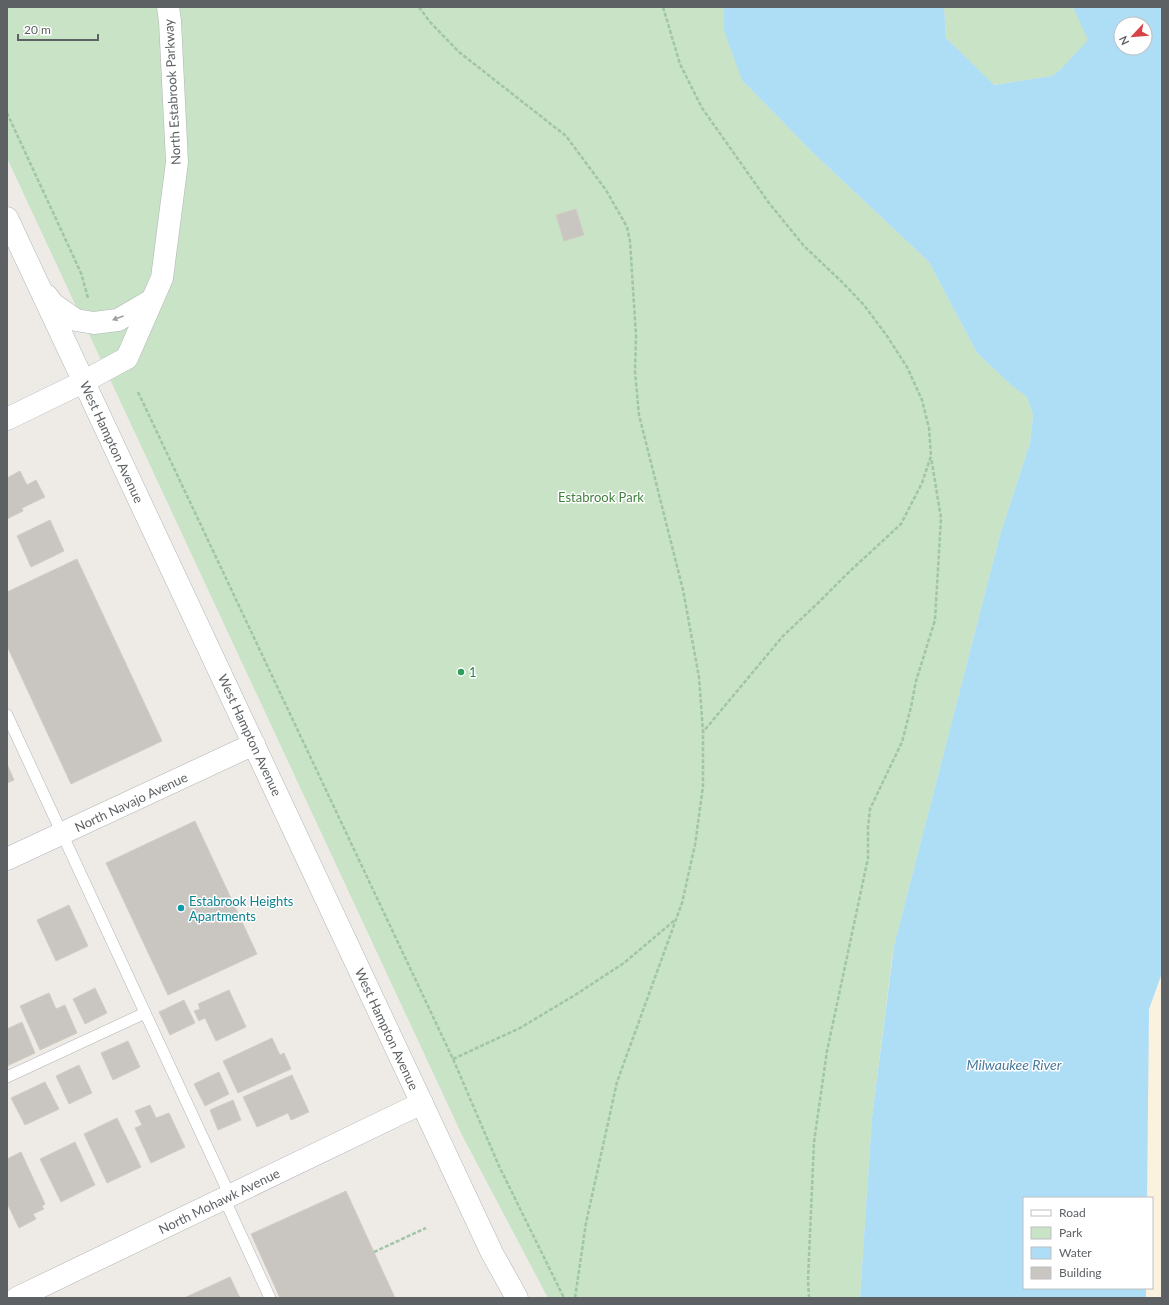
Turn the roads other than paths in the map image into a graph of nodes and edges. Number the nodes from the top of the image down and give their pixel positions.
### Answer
1 (168, 7) edge
2 (7, 218) edge
3 (38, 284) junction
4 (152, 300) junction
5 (83, 382) junction
6 (7, 419) edge
7 (7, 715) edge
8 (254, 744) junction
9 (63, 834) junction
10 (7, 860) edge
11 (145, 1013) junction
12 (7, 1077) edge
13 (422, 1103) junction
14 (227, 1197) junction
15 (492, 1253) junction
16 (17, 1298) edge
17 (270, 1298) edge
18 (507, 1298) edge
19 (517, 1298) edge

1 - 4 main road, North Estabrook Parkway
2 - 3 main road, West Hampton Avenue
4 -> 3 main road
3 - 5 main road, West Hampton Avenue
4 - 5 main road, North Estabrook Parkway
5 - 6 main road, North Estabrook Parkway
5 - 8 main road, West Hampton Avenue
7 - 9 lane
8 - 9 main road, North Navajo Avenue
8 - 13 main road, West Hampton Avenue
9 - 10 main road, North Navajo Avenue
9 - 11 lane
11 - 12 lane
11 - 14 lane
13 - 14 main road, North Mohawk Avenue
13 - 15 main road, West Hampton Avenue
14 - 16 main road, North Mohawk Avenue
14 - 17 lane
15 - 18 main road, West Hampton Avenue
15 - 19 main road, West Hampton Avenue

